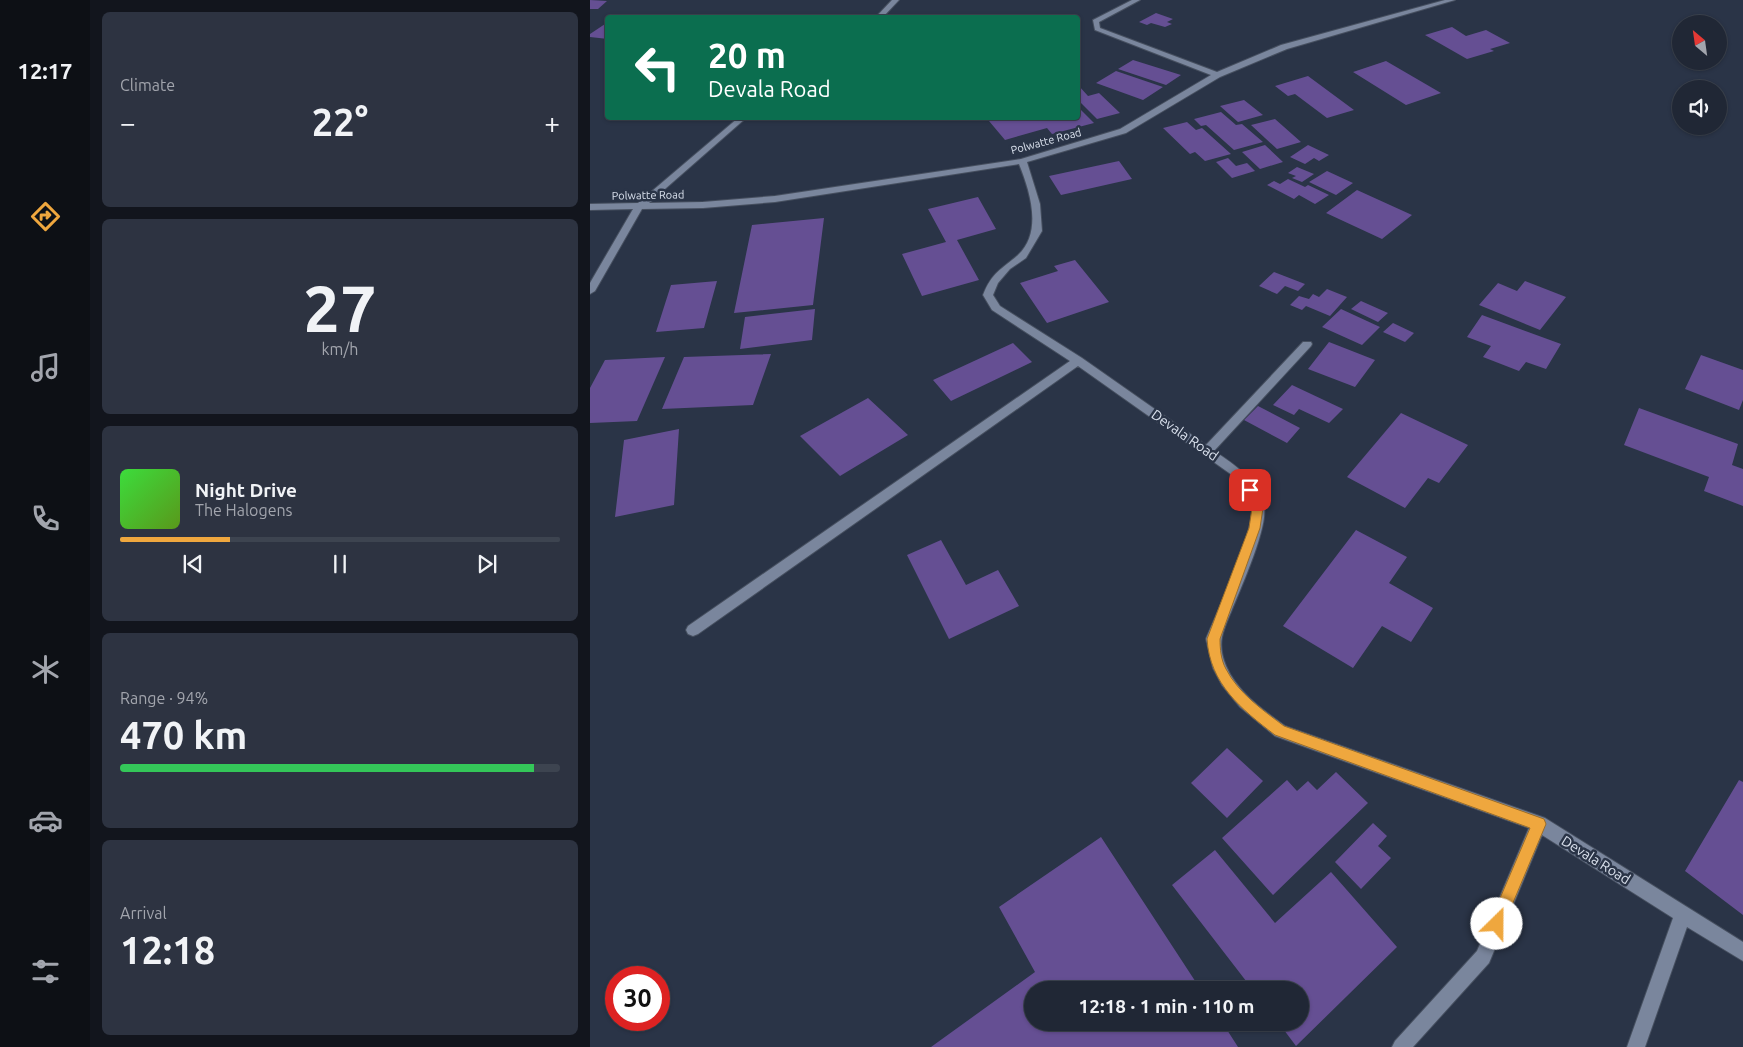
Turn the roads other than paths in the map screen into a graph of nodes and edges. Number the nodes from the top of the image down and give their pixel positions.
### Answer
1 (896, 0) edge
2 (1137, 0) edge
3 (1452, 0) edge
4 (881, 15) edge
5 (1217, 75) junction
6 (740, 120) edge
7 (1022, 161) junction
8 (590, 207) edge
9 (639, 207) junction
10 (590, 291) edge
11 (1307, 344) dead end
12 (1078, 361) junction
13 (1207, 450) junction
14 (693, 630) dead end
15 (1539, 824) junction
16 (1683, 915) junction
17 (1743, 952) edge
18 (1401, 1047) edge
19 (1636, 1047) edge

1 - 4 street
2 - 5 street
3 - 5 street, Polwatte Road
5 - 7 street, Polwatte Road
6 - 9 street
7 - 9 street, Polwatte Road
7 - 12 street, Devala Road
8 - 9 street, Polwatte Road
9 - 10 street
11 - 13 street
12 - 13 street, Devala Road
12 - 14 street
13 - 15 street, Devala Road
15 - 16 street, Devala Road
15 - 18 street
16 - 17 street, Devala Road
16 - 19 street

